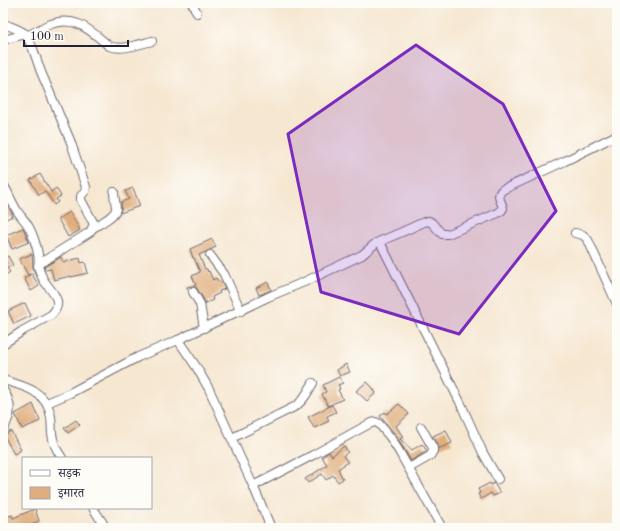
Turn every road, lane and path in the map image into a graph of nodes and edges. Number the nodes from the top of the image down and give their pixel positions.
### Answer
1 (192, 3) edge
2 (197, 13) dead end
3 (3, 23) edge
4 (27, 35) junction
5 (3, 40) edge
6 (152, 41) dead end
7 (617, 135) edge
8 (3, 184) edge
9 (114, 192) dead end
10 (93, 228) junction
11 (575, 233) dead end
12 (380, 242) junction
13 (210, 255) dead end
14 (39, 264) junction
15 (193, 292) dead end
16 (617, 304) edge
17 (240, 311) junction
18 (204, 328) junction
19 (178, 340) junction
20 (3, 344) edge
21 (3, 380) edge
22 (313, 383) dead end
23 (3, 390) edge
24 (47, 403) junction
25 (421, 427) dead end
26 (3, 430) edge
27 (232, 438) junction
28 (61, 457) edge
29 (409, 468) junction
30 (498, 479) dead end
31 (253, 486) junction
32 (94, 509) edge
33 (106, 528) edge
34 (271, 528) edge
35 (442, 528) edge

1 - 2 street
3 - 4 street
4 - 5 street
4 - 6 street
4 - 10 street
7 - 12 street
8 - 14 street
9 - 10 street
10 - 14 street
11 - 16 street
12 - 17 street
12 - 30 street
13 - 17 street
14 - 20 street
15 - 18 street
17 - 18 street
18 - 19 street
19 - 24 street
19 - 27 street
21 - 24 street
22 - 27 street
23 - 26 street
24 - 28 street
25 - 29 street
27 - 31 street
29 - 31 street
29 - 35 street
31 - 34 street
32 - 33 street

